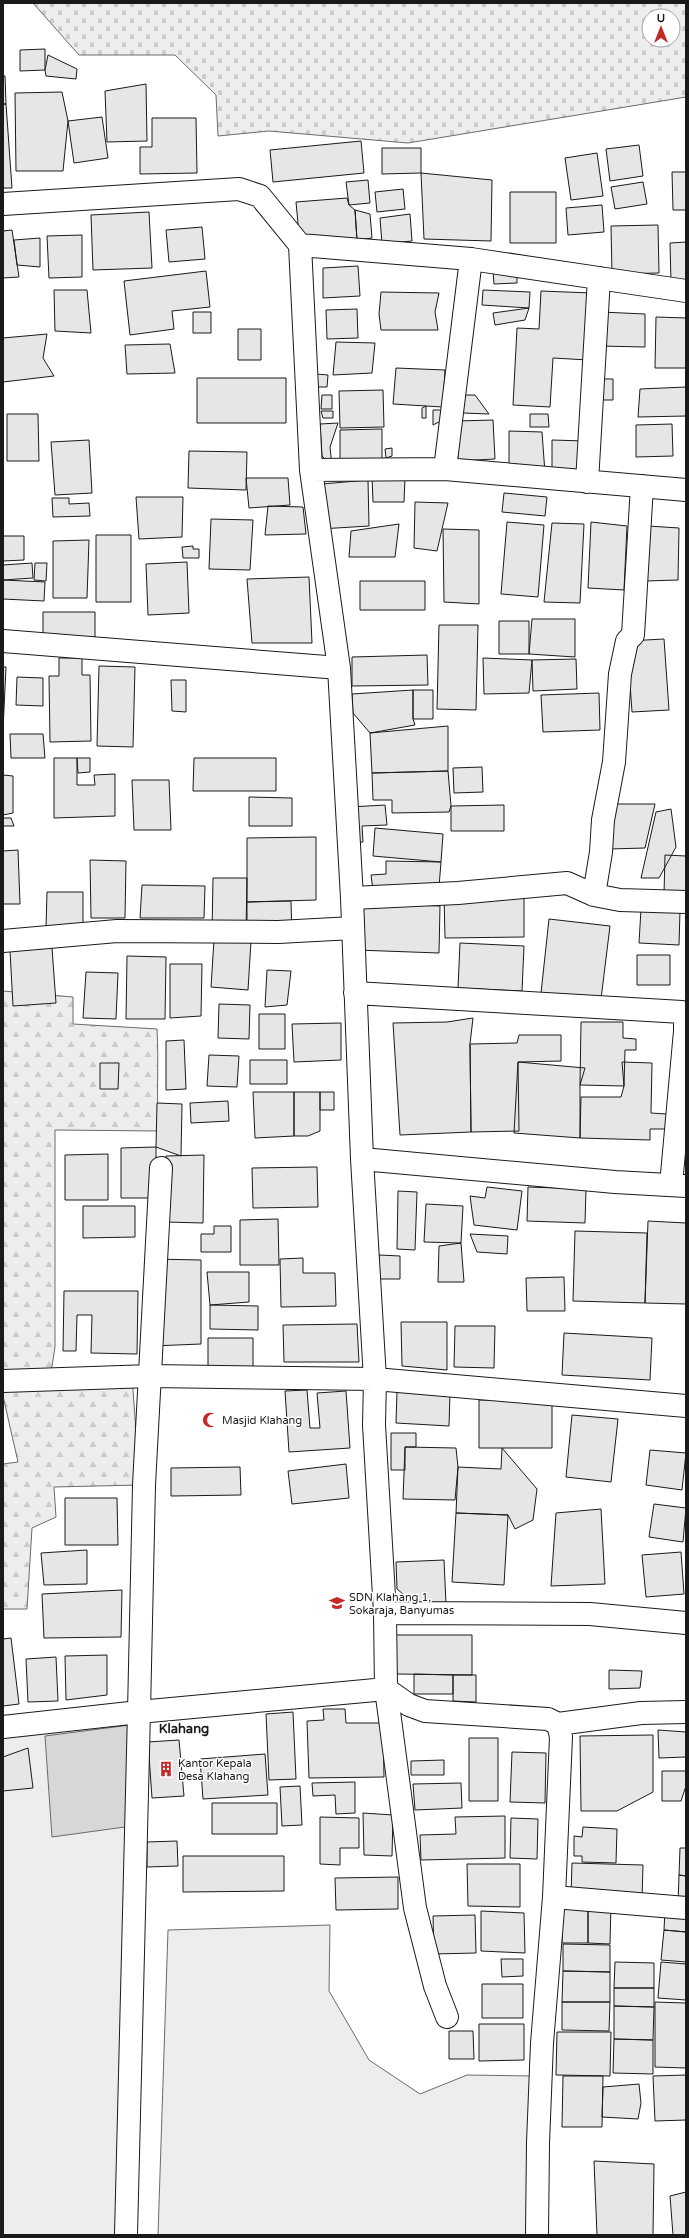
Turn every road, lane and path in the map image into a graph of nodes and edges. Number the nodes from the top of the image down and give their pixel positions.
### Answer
1 (3, 204) edge
2 (300, 245) junction
3 (471, 259) junction
4 (599, 278) junction
5 (686, 291) edge
6 (445, 469) junction
7 (311, 470) junction
8 (587, 482) junction
9 (642, 486) junction
10 (686, 490) edge
11 (3, 641) edge
12 (339, 668) junction
13 (594, 896) junction
14 (352, 898) junction
15 (686, 902) edge
16 (353, 928) junction
17 (3, 941) edge
18 (354, 993) junction
19 (362, 1159) junction
20 (161, 1168) dead end
21 (678, 1185) edge
22 (151, 1376) junction
23 (375, 1379) junction
24 (3, 1381) edge
25 (686, 1406) edge
26 (385, 1613) junction
27 (686, 1623) edge
28 (386, 1689) junction
29 (139, 1712) junction
30 (686, 1712) edge
31 (558, 1724) junction
32 (3, 1727) edge
33 (554, 1897) junction
34 (686, 1908) edge
35 (447, 2017) dead end
36 (126, 2235) edge
37 (537, 2235) edge

1 - 2 street
2 - 3 street
2 - 7 street
3 - 4 street
3 - 6 street
4 - 5 street
4 - 8 street
6 - 7 street
6 - 8 street
7 - 12 street
8 - 9 street
9 - 10 street
9 - 13 street
11 - 12 street
12 - 14 street
13 - 14 street
13 - 15 street
14 - 16 street
16 - 17 street
16 - 18 street
18 - 19 street
18 - 21 street
19 - 21 street
19 - 23 street
20 - 22 street
22 - 23 street
22 - 24 street
22 - 29 street
23 - 25 street
23 - 26 street
26 - 27 street
26 - 28 street
28 - 29 street
28 - 31 street
28 - 35 street
29 - 32 street
29 - 36 street
30 - 31 street
31 - 33 street
33 - 34 street
33 - 37 street

